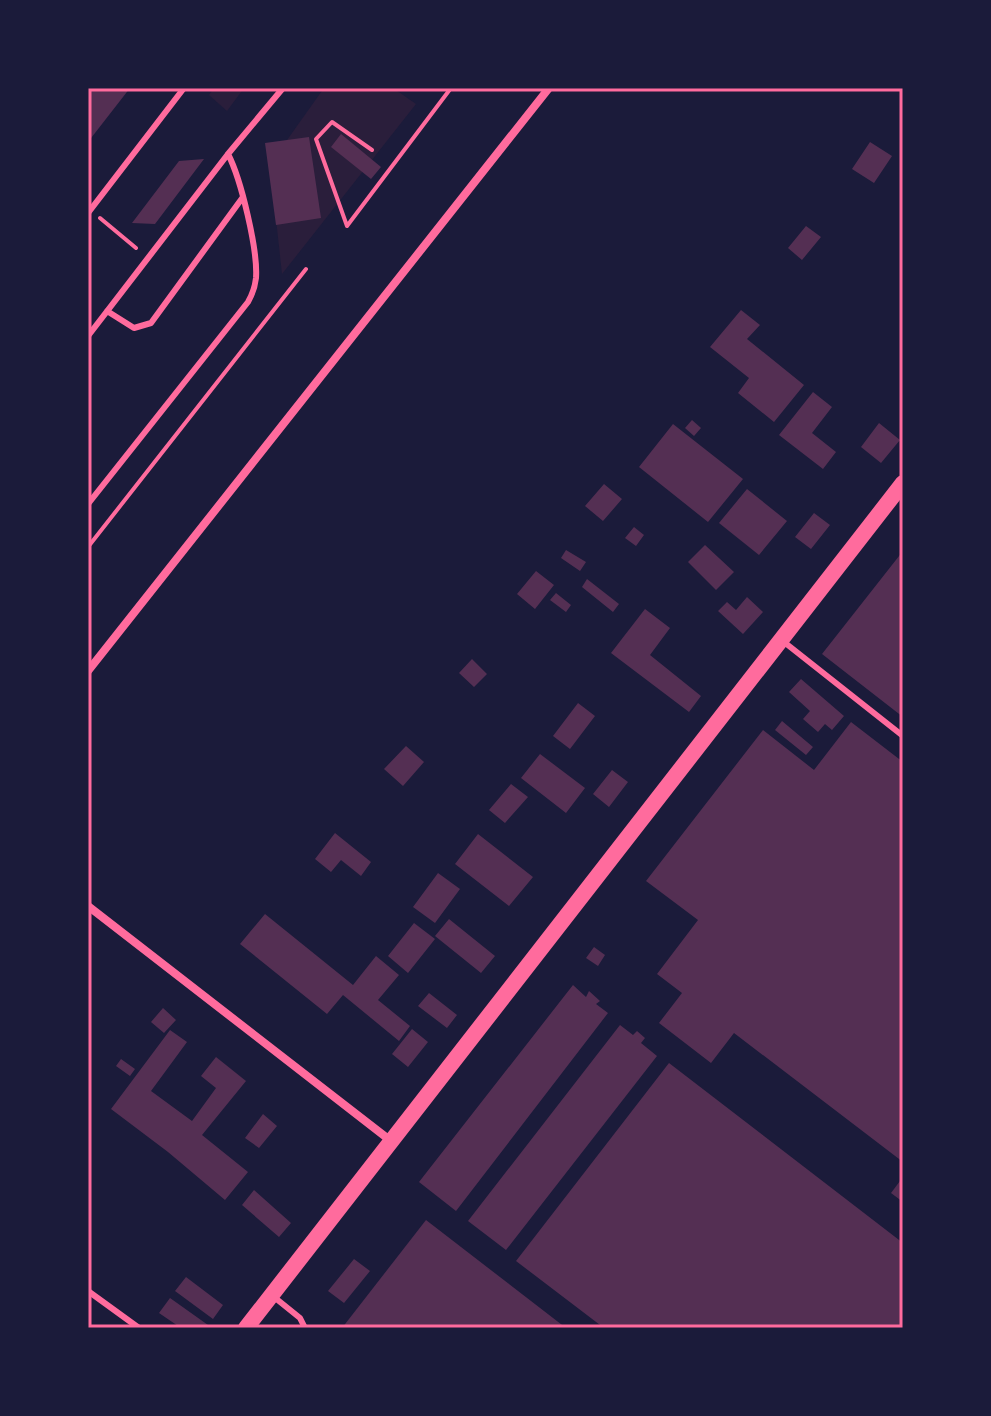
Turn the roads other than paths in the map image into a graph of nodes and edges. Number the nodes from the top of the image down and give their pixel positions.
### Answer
1 (184, 88) edge
2 (283, 88) edge
3 (549, 88) edge
4 (228, 154) junction
5 (243, 197) junction
6 (89, 212) edge
7 (107, 311) junction
8 (88, 336) edge
9 (903, 483) edge
10 (88, 504) edge
11 (781, 640) junction
12 (89, 668) edge
13 (903, 736) edge
14 (88, 906) edge
15 (391, 1141) junction
16 (88, 1291) edge
17 (271, 1295) junction
18 (139, 1328) edge
19 (246, 1328) edge
20 (305, 1328) edge

1 - 6 lane
2 - 4 lane
3 - 12 street
4 - 5 lane
4 - 7 lane
5 - 7 lane
5 - 10 lane
7 - 8 lane
9 - 11 main road
11 - 13 lane
11 - 15 main road
14 - 15 street
15 - 17 main road
16 - 18 lane
17 - 19 main road
17 - 20 lane

